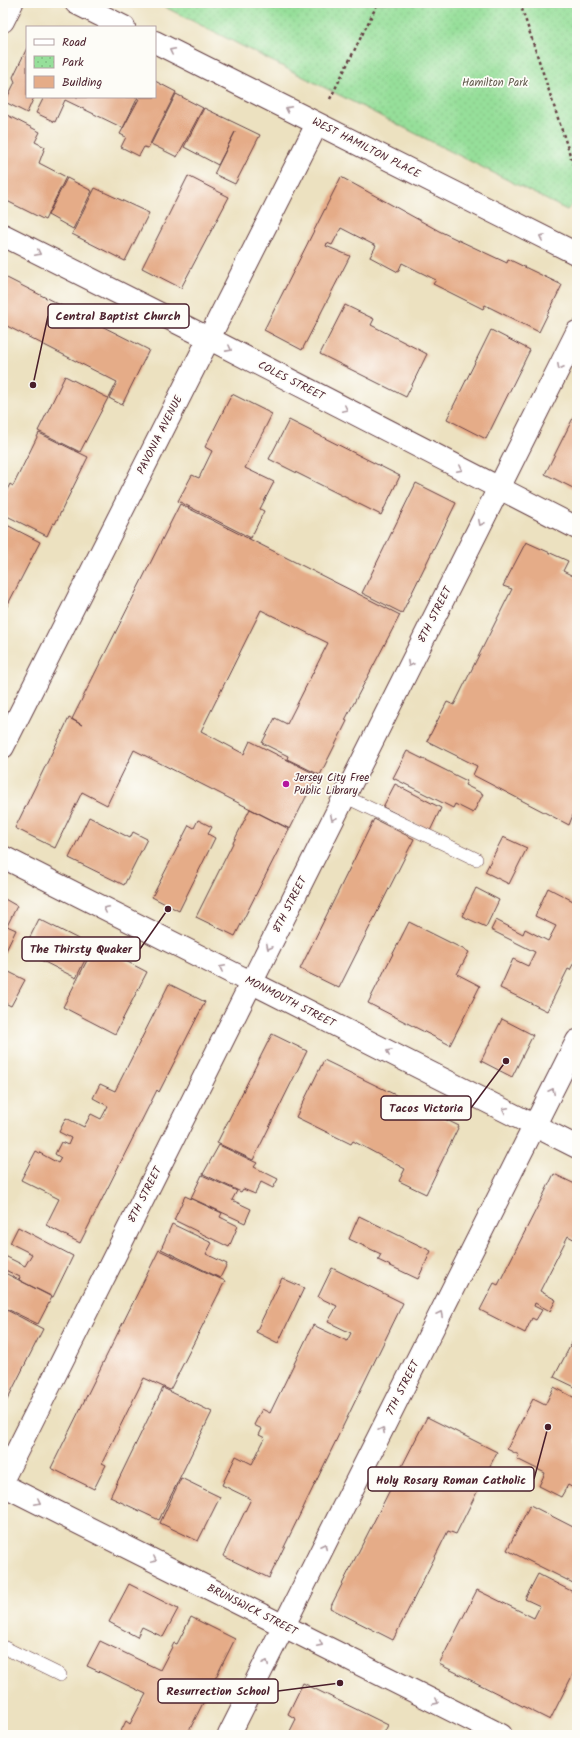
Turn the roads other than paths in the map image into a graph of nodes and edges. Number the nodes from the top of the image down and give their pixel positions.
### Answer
1 (12, 3) edge
2 (76, 3) edge
3 (3, 21) edge
4 (122, 26) edge
5 (156, 43) edge
6 (317, 124) junction
7 (3, 236) edge
8 (577, 254) edge
9 (577, 332) edge
10 (208, 338) junction
11 (498, 488) junction
12 (577, 528) edge
13 (3, 747) edge
14 (344, 796) junction
15 (3, 858) edge
16 (476, 859) dead end
17 (251, 982) junction
18 (577, 1040) edge
19 (535, 1125) junction
20 (577, 1146) edge
21 (3, 1479) edge
22 (3, 1484) edge
23 (284, 1626) junction
24 (3, 1647) edge
25 (60, 1675) dead end
26 (229, 1735) edge
27 (501, 1735) edge

1 - 3 street
2 - 4 street
6 -> 5 street, WEST HAMILTON PLACE
8 -> 6 street, WEST HAMILTON PLACE
6 - 10 street, PAVONIA AVENUE
7 -> 10 street, COLES STREET
9 -> 11 street, 8TH STREET
10 -> 11 street, COLES STREET
10 - 13 street, PAVONIA AVENUE
11 - 12 street, COLES STREET
11 -> 14 street, 8TH STREET
14 - 16 lane
14 -> 17 street, 8TH STREET
17 -> 15 street, MONMOUTH STREET
19 -> 17 street, MONMOUTH STREET
17 - 21 street, 8TH STREET
19 -> 18 street, 7TH STREET
19 - 20 street, MONMOUTH STREET
23 -> 19 street, 7TH STREET
22 -> 23 street, BRUNSWICK STREET
26 -> 23 street, 7TH STREET
23 -> 27 street, BRUNSWICK STREET
24 - 25 lane

